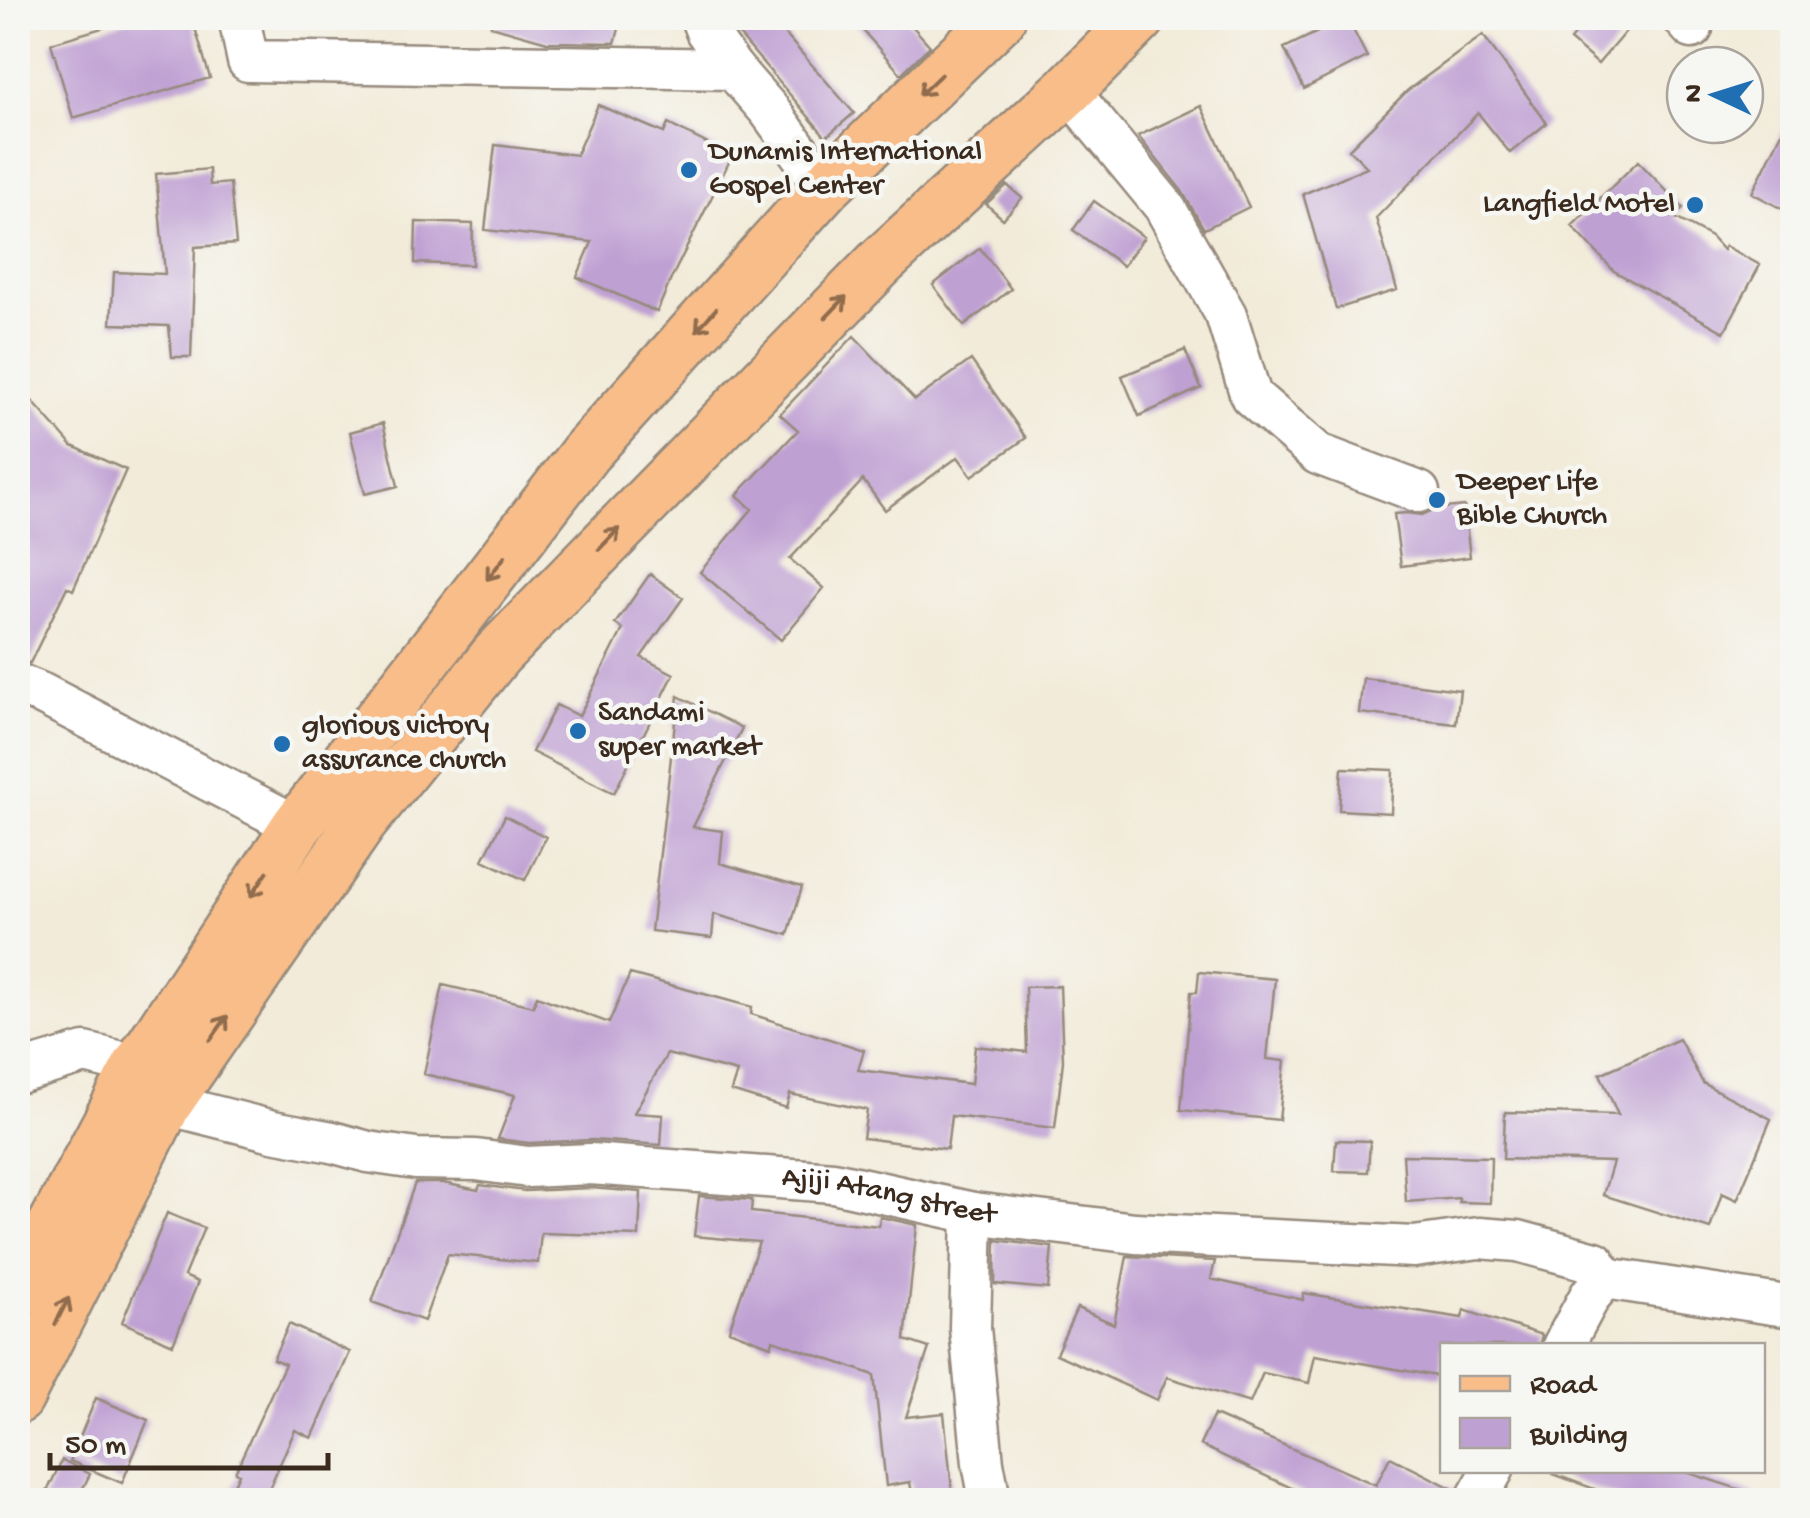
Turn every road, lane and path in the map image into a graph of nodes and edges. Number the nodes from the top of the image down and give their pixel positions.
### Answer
1 (240, 18) edge
2 (701, 18) edge
3 (1000, 18) edge
4 (1140, 18) edge
5 (734, 69) junction
6 (1068, 90) junction
7 (825, 188) junction
8 (1420, 492) dead end
9 (18, 684) edge
10 (297, 826) junction
11 (18, 1074) edge
12 (152, 1085) junction
13 (973, 1214) junction
14 (1605, 1278) junction
15 (18, 1292) edge
16 (1792, 1307) edge
17 (1565, 1343) edge
18 (18, 1398) edge
19 (1491, 1473) edge
20 (990, 1500) edge
21 (1476, 1500) edge

1 - 5 street
2 - 5 street
3 -> 7 main road
4 - 6 main road
5 - 7 street
6 - 8 street
12 -> 6 main road
7 -> 10 main road
9 - 10 street
10 -> 12 main road
11 - 12 street, Ajiji Atang street
12 - 13 street, Ajiji Atang street
12 - 15 main road
18 -> 12 main road
13 - 14 street, Ajiji Atang street
13 - 20 street
14 - 16 street, Ajiji Atang street
14 - 17 street
19 - 21 street

